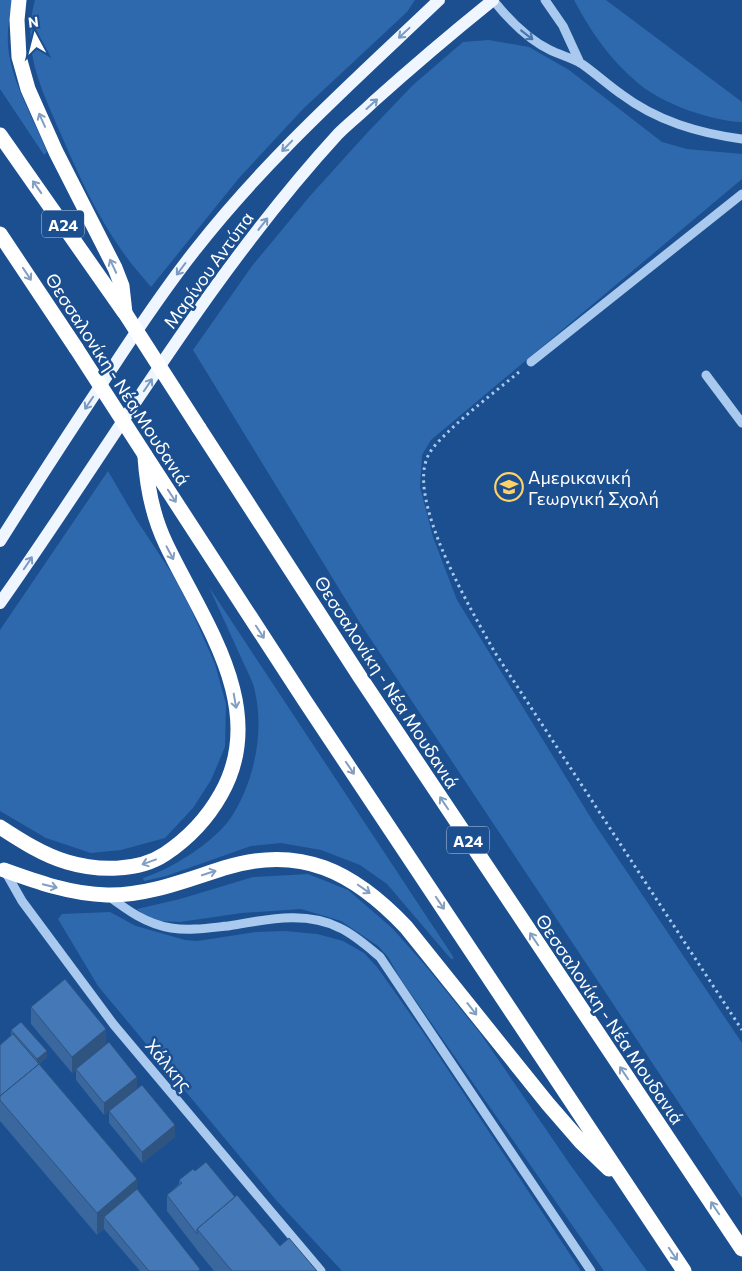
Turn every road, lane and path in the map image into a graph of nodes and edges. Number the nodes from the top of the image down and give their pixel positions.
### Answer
1 (19, 0) edge
2 (439, 0) edge
3 (493, 0) edge
4 (545, 0) edge
5 (580, 63) junction
6 (0, 135) edge
7 (742, 138) edge
8 (742, 194) edge
9 (0, 234) edge
10 (125, 313) junction
11 (531, 362) joint
12 (706, 374) dead end
13 (742, 423) edge
14 (145, 456) junction
15 (0, 541) edge
16 (0, 603) edge
17 (0, 827) edge
18 (2, 868) edge
19 (107, 895) junction
20 (742, 1030) edge
21 (661, 1238) junction
22 (742, 1249) edge
23 (321, 1271) edge
24 (592, 1271) edge
25 (684, 1271) edge

10 -> 1 highway
2 -> 15 main road, Μαρίνου Αντύπα
3 -> 5 street
16 -> 3 main road, Μαρίνου Αντύπα
4 - 5 street
5 - 7 street
10 -> 6 highway, Θεσσαλονίκη - Νέα Μουδανιά / Α24
8 - 11 street
9 -> 14 highway, Θεσσαλονίκη - Νέα Μουδανιά, bridge
22 -> 10 highway, Θεσσαλονίκη - Νέα Μουδανιά / Α24, bridge
11 - 20 path
12 - 13 street
14 -> 17 highway
14 -> 21 highway, Θεσσαλονίκη - Νέα Μουδανιά
18 -> 19 highway
18 - 23 street, Χάλκης
19 -> 21 highway
19 - 24 street
21 -> 25 highway, Θεσσαλονίκη - Νέα Μουδανιά

